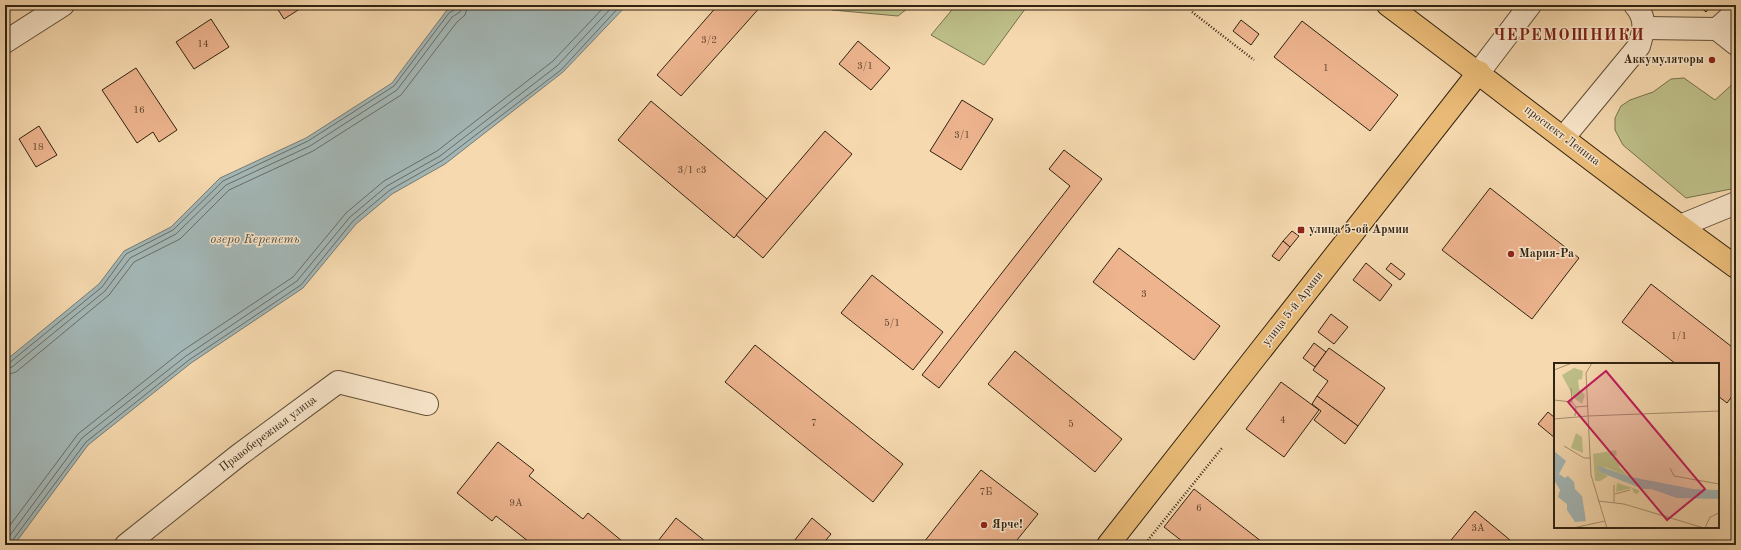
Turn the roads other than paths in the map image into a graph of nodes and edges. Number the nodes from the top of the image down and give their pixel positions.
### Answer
1 (63, 5) edge
2 (1388, 5) edge
3 (1530, 5) edge
4 (1636, 5) edge
5 (1736, 12) edge
6 (1645, 28) junction
7 (1717, 29) junction
8 (5, 42) edge
9 (1736, 44) edge
10 (1479, 72) junction
11 (1564, 138) junction
12 (1736, 203) edge
13 (1680, 226) junction
14 (1736, 266) edge
15 (428, 404) dead end
16 (126, 545) edge
17 (1108, 545) edge

1 - 8 street
2 - 10 main road, проспект Ленина
3 - 10 street
4 - 6 street
5 - 7 street
6 - 7 street
6 - 11 street
7 - 9 street
10 - 11 main road, проспект Ленина
10 - 17 main road, улица 5-й Армии
11 - 13 main road, проспект Ленина
12 - 13 street
13 - 14 main road, проспект Ленина
15 - 16 street, Правобережная улица

